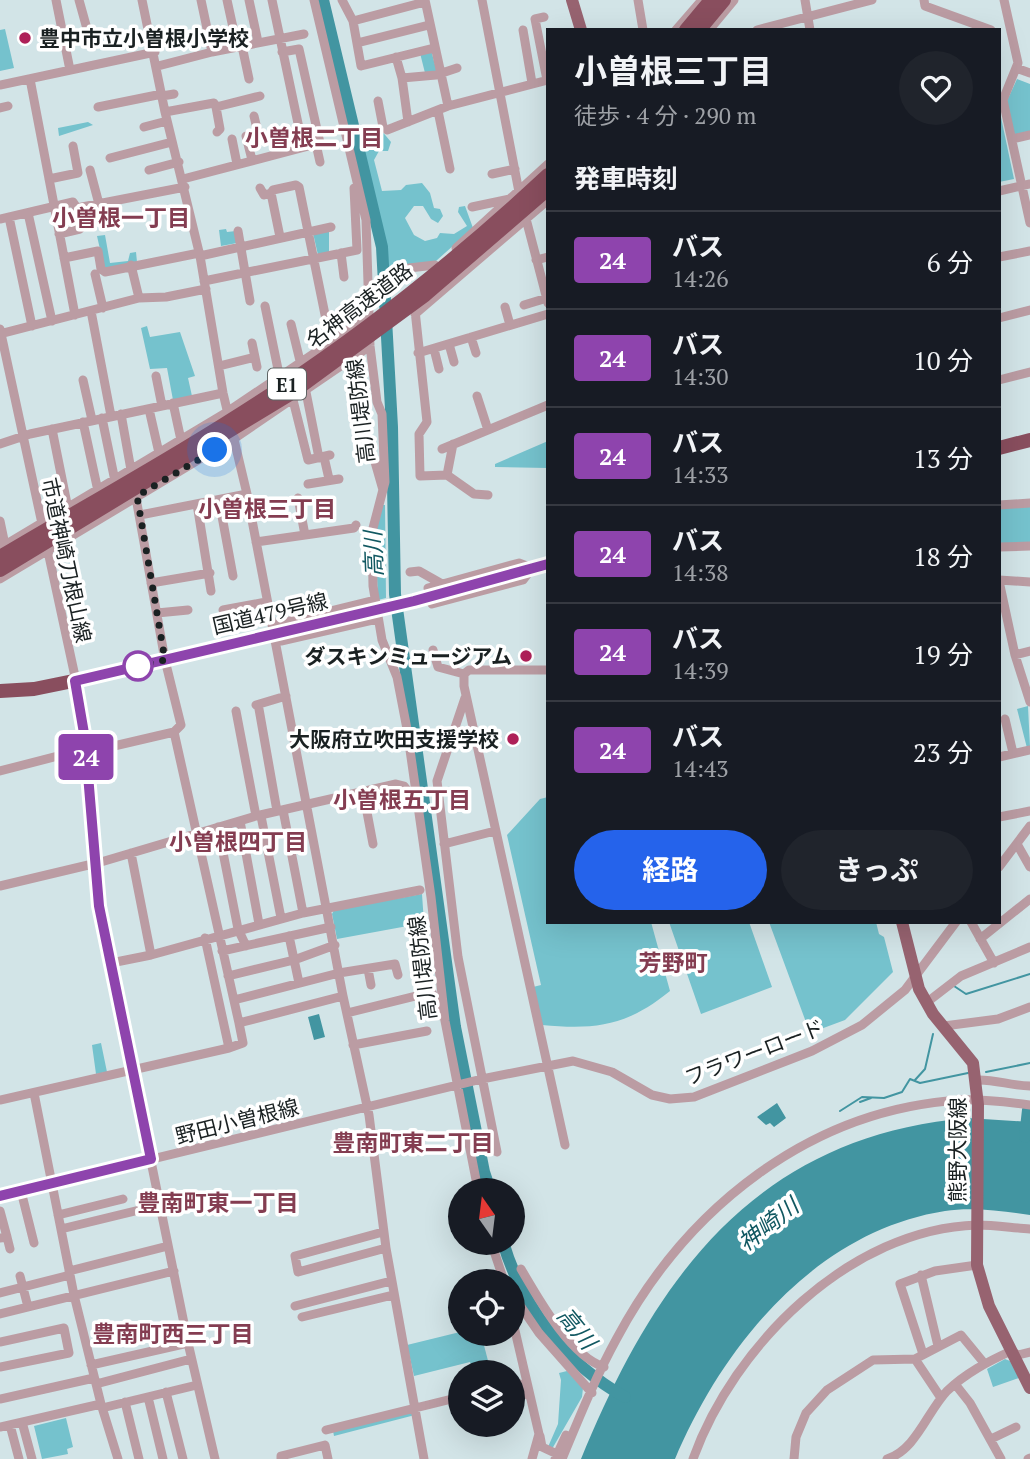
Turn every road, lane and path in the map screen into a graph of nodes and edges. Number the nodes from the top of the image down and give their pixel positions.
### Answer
1 (56, 0) edge
2 (79, 0) edge
3 (142, 0) edge
4 (201, 0) edge
5 (227, 0) edge
6 (249, 0) edge
7 (272, 0) edge
8 (314, 0) edge
9 (342, 0) edge
10 (482, 0) edge
11 (572, 0) edge
12 (638, 0) edge
13 (702, 0) edge
14 (711, 0) edge
15 (724, 0) edge
16 (734, 0) edge
17 (805, 0) edge
18 (872, 0) edge
19 (923, 0) edge
20 (1004, 0) edge
21 (425, 1) edge
22 (544, 16) dead end
23 (808, 17) junction
24 (352, 20) junction
25 (429, 25) junction
26 (580, 28) edge
27 (643, 28) edge
28 (678, 28) edge
29 (688, 28) edge
30 (701, 28) edge
31 (711, 28) edge
32 (765, 28) edge
33 (810, 28) edge
34 (986, 28) edge
35 (523, 30) dead end
36 (1001, 33) edge
37 (304, 34) dead end
38 (1011, 35) junction
39 (89, 36) dead end
40 (279, 39) junction
41 (258, 43) junction
42 (357, 43) junction
43 (544, 44) edge
44 (239, 46) junction
45 (434, 48) junction
46 (155, 52) junction
47 (212, 52) junction
48 (282, 52) junction
49 (396, 57) junction
50 (158, 66) junction
51 (457, 68) dead end
52 (546, 68) edge
53 (1016, 68) junction
54 (70, 70) junction
55 (439, 72) junction
56 (1030, 73) edge
57 (402, 78) junction
58 (30, 79) junction
59 (250, 79) dead end
60 (546, 80) edge
61 (532, 83) junction
62 (0, 85) edge
63 (502, 90) junction
64 (174, 94) dead end
65 (162, 95) junction
66 (260, 96) dead end
67 (1001, 100) edge
68 (378, 101) dead end
69 (448, 106) junction
70 (99, 107) dead end
71 (216, 107) junction
72 (438, 111) junction
73 (254, 116) dead end
74 (166, 117) junction
75 (408, 122) junction
76 (144, 127) dead end
77 (217, 132) dead end
78 (1030, 135) edge
79 (232, 139) dead end
80 (1012, 139) junction
81 (173, 142) junction
82 (316, 144) junction
83 (73, 146) dead end
84 (303, 147) junction
85 (110, 158) dead end
86 (252, 160) junction
87 (178, 162) junction
88 (320, 162) dead end
89 (237, 164) junction
90 (353, 165) junction
91 (546, 166) edge
92 (102, 169) dead end
93 (450, 169) dead end
94 (515, 169) junction
95 (90, 170) junction
96 (149, 170) dead end
97 (78, 173) junction
98 (492, 174) dead end
99 (546, 177) edge
100 (49, 179) junction
101 (184, 183) junction
102 (1026, 185) edge
103 (260, 188) dead end
104 (546, 190) edge
105 (1001, 191) edge
106 (519, 192) junction
107 (271, 193) junction
108 (510, 199) junction
109 (546, 202) edge
110 (99, 204) junction
111 (53, 206) junction
112 (472, 207) dead end
113 (29, 213) junction
114 (4, 218) edge
115 (527, 219) junction
116 (1030, 223) edge
117 (331, 227) dead end
118 (80, 229) dead end
119 (238, 231) dead end
120 (309, 231) junction
121 (59, 234) junction
122 (280, 237) junction
123 (241, 245) junction
124 (357, 250) junction
125 (1030, 251) edge
126 (341, 253) junction
127 (200, 254) junction
128 (1001, 257) edge
129 (64, 258) junction
130 (546, 258) edge
131 (314, 259) junction
132 (536, 260) junction
133 (131, 265) junction
134 (435, 265) junction
135 (409, 268) dead end
136 (247, 272) junction
137 (95, 274) dead end
138 (344, 277) dead end
139 (369, 283) junction
140 (205, 285) junction
141 (546, 297) edge
142 (139, 298) junction
143 (250, 301) dead end
144 (546, 301) edge
145 (524, 305) dead end
146 (265, 306) dead end
147 (505, 307) dead end
148 (103, 308) junction
149 (1030, 310) edge
150 (90, 311) junction
151 (415, 314) junction
152 (75, 315) junction
153 (546, 315) edge
154 (368, 317) junction
155 (1001, 317) edge
156 (51, 321) junction
157 (291, 324) dead end
158 (32, 326) junction
159 (510, 326) junction
160 (0, 332) edge
161 (471, 337) junction
162 (252, 342) dead end
163 (331, 344) junction
164 (449, 344) junction
165 (370, 346) junction
166 (434, 349) junction
167 (476, 353) dead end
168 (418, 354) junction
169 (351, 360) junction
170 (454, 362) dead end
171 (301, 365) junction
172 (219, 366) junction
173 (439, 369) dead end
174 (1030, 372) edge
175 (156, 376) dead end
176 (280, 379) junction
177 (1001, 379) edge
178 (83, 380) dead end
179 (306, 392) junction
180 (223, 393) junction
181 (477, 396) dead end
182 (293, 400) junction
183 (356, 400) dead end
184 (173, 404) junction
185 (162, 406) junction
186 (546, 406) edge
187 (149, 409) junction
188 (227, 412) junction
189 (102, 418) junction
190 (52, 429) junction
191 (488, 430) junction
192 (22, 438) junction
193 (235, 438) junction
194 (181, 440) junction
195 (1030, 440) edge
196 (0, 444) edge
197 (453, 444) junction
198 (1001, 447) edge
199 (442, 449) dead end
200 (159, 453) junction
201 (324, 457) junction
202 (375, 462) dead end
203 (133, 470) junction
204 (447, 475) junction
205 (116, 481) junction
206 (308, 484) dead end
207 (98, 491) junction
208 (384, 492) junction
209 (247, 494) junction
210 (488, 495) dead end
211 (137, 496) junction
212 (298, 498) dead end
213 (219, 500) junction
214 (1030, 503) edge
215 (197, 504) junction
216 (1001, 505) edge
217 (68, 509) junction
218 (140, 515) junction
219 (0, 521) edge
220 (42, 523) junction
221 (356, 525) dead end
222 (304, 535) junction
223 (256, 542) junction
224 (1030, 546) edge
225 (1001, 547) edge
226 (2, 550) edge
227 (48, 551) junction
228 (546, 564) edge
229 (0, 570) edge
230 (410, 572) dead end
231 (209, 573) junction
232 (233, 576) dead end
233 (0, 579) edge
234 (1001, 581) edge
235 (1030, 582) edge
236 (151, 583) junction
237 (444, 588) junction
238 (1001, 590) edge
239 (211, 591) dead end
240 (375, 600) junction
241 (266, 601) junction
242 (188, 610) dead end
243 (223, 610) dead end
244 (157, 613) junction
245 (377, 619) junction
246 (272, 634) junction
247 (433, 650) dead end
248 (1030, 651) edge
249 (1015, 654) junction
250 (165, 660) junction
251 (545, 669) edge
252 (464, 674) junction
253 (75, 681) junction
254 (0, 691) edge
255 (286, 696) junction
256 (465, 696) junction
257 (1030, 702) edge
258 (236, 711) dead end
259 (1005, 719) dead end
260 (174, 732) junction
261 (86, 749) junction
262 (1030, 750) edge
263 (1013, 753) junction
264 (1001, 756) edge
265 (0, 771) edge
266 (363, 791) junction
267 (307, 804) junction
268 (418, 805) junction
269 (280, 811) junction
270 (1030, 811) edge
271 (258, 816) junction
272 (1001, 817) edge
273 (240, 821) junction
274 (1030, 826) edge
275 (219, 827) junction
276 (495, 831) junction
277 (197, 835) junction
278 (373, 844) dead end
279 (444, 844) junction
280 (1017, 844) junction
281 (131, 853) junction
282 (94, 864) junction
283 (1001, 864) edge
284 (1030, 867) edge
285 (0, 886) edge
286 (420, 890) dead end
287 (1030, 899) edge
288 (327, 908) junction
289 (303, 913) junction
290 (281, 918) junction
291 (259, 923) junction
292 (1001, 923) edge
293 (903, 924) edge
294 (954, 924) edge
295 (972, 924) edge
296 (999, 924) edge
297 (331, 927) junction
298 (238, 929) junction
299 (219, 934) junction
300 (289, 936) junction
301 (205, 938) junction
302 (981, 939) junction
303 (335, 945) junction
304 (246, 946) junction
305 (1030, 947) edge
306 (222, 951) junction
307 (151, 955) junction
308 (294, 960) junction
309 (111, 962) junction
310 (994, 962) junction
311 (368, 969) junction
312 (339, 973) junction
313 (398, 975) dead end
314 (916, 975) junction
315 (228, 976) junction
316 (299, 983) junction
317 (371, 985) dead end
318 (343, 996) junction
319 (234, 1000) junction
320 (926, 1003) junction
321 (1030, 1007) edge
322 (347, 1013) junction
323 (445, 1021) junction
324 (239, 1023) junction
325 (944, 1026) junction
326 (427, 1031) dead end
327 (353, 1045) junction
328 (229, 1048) junction
329 (545, 1066) junction
330 (133, 1072) junction
331 (482, 1079) junction
332 (976, 1080) junction
333 (456, 1086) junction
334 (1030, 1086) edge
335 (34, 1093) junction
336 (0, 1100) edge
337 (978, 1102) junction
338 (1030, 1105) edge
339 (366, 1107) junction
340 (565, 1145) dead end
341 (498, 1152) dead end
342 (151, 1159) junction
343 (475, 1178) edge
344 (51, 1184) junction
345 (21, 1191) junction
346 (0, 1196) edge
347 (123, 1199) dead end
348 (160, 1205) junction
349 (0, 1211) edge
350 (58, 1215) junction
351 (976, 1223) junction
352 (61, 1229) junction
353 (1030, 1229) edge
354 (383, 1232) junction
355 (3, 1238) edge
356 (34, 1243) dead end
357 (168, 1246) junction
358 (386, 1248) junction
359 (10, 1249) dead end
360 (977, 1265) junction
361 (173, 1271) junction
362 (69, 1273) junction
363 (525, 1275) edge
364 (922, 1275) junction
365 (20, 1276) dead end
366 (391, 1281) junction
367 (23, 1287) junction
368 (0, 1293) edge
369 (74, 1295) junction
370 (393, 1295) junction
371 (295, 1306) dead end
372 (28, 1307) junction
373 (525, 1311) edge
374 (0, 1314) edge
375 (302, 1317) dead end
376 (0, 1342) edge
377 (188, 1343) junction
378 (519, 1346) edge
379 (939, 1346) junction
380 (1011, 1351) junction
381 (1030, 1352) edge
382 (919, 1356) junction
383 (191, 1359) junction
384 (984, 1363) junction
385 (91, 1365) junction
386 (0, 1367) edge
387 (603, 1369) junction
388 (95, 1381) junction
389 (955, 1384) junction
390 (197, 1385) junction
391 (1030, 1388) edge
392 (525, 1389) edge
393 (166, 1392) junction
394 (593, 1392) junction
395 (148, 1397) junction
396 (941, 1398) junction
397 (0, 1399) edge
398 (448, 1400) edge
399 (125, 1402) junction
400 (534, 1403) junction
401 (101, 1406) junction
402 (417, 1408) junction
403 (22, 1422) junction
404 (3, 1424) edge
405 (1016, 1427) dead end
406 (326, 1430) dead end
407 (540, 1434) junction
408 (991, 1439) junction
409 (553, 1453) edge
410 (303, 1455) edge
411 (893, 1458) edge
412 (19, 1459) edge
413 (32, 1459) edge
414 (118, 1459) edge
415 (139, 1459) edge
416 (163, 1459) edge
417 (183, 1459) edge
418 (215, 1459) edge
419 (281, 1459) edge
420 (328, 1459) edge
421 (424, 1459) edge
422 (532, 1459) edge
423 (693, 1459) edge
424 (794, 1459) edge
425 (1001, 1459) edge

1 - 54 street
2 - 39 street
3 - 46 street
4 - 47 street
5 - 44 street
6 - 41 street
7 - 40 street
8 - 90 street, 高川堤防線
9 - 24 street
10 - 63 street
11 - 26 main road
12 - 27 street
13 - 28 street
14 - 29 highway
15 - 30 highway
16 - 31 street
17 - 23 street
18 - 23 street
19 - 34 street
20 - 38 street
21 - 24 street
21 - 25 street
22 - 43 street
23 - 32 street
23 - 33 street
24 - 42 street
25 - 42 street
25 - 45 street
35 - 61 street
36 - 38 street
37 - 40 street
38 - 53 street
40 - 41 street
40 - 48 street
41 - 44 street
42 - 49 street
43 - 52 street
44 - 47 street
44 - 59 street
45 - 49 street
45 - 55 street
46 - 50 street
46 - 54 street
47 - 50 street
48 - 82 street
48 - 84 street
49 - 57 street
50 - 65 street
51 - 55 street
53 - 56 street
53 - 67 street
54 - 58 street
55 - 57 street
55 - 69 street
57 - 75 street
58 - 62 street
58 - 100 street
60 - 61 street
61 - 63 street
63 - 69 street
63 - 94 street
64 - 65 street
65 - 70 street
65 - 74 street
66 - 71 street
67 - 80 street
68 - 75 street
69 - 72 street
71 - 74 street
71 - 77 street
72 - 75 street
72 - 93 street
73 - 86 street
74 - 76 street
74 - 81 street
78 - 80 street
79 - 89 street
80 - 102 street
81 - 85 street
81 - 87 street
82 - 84 street
82 - 88 street
83 - 97 street
84 - 86 street
86 - 89 street
87 - 96 street
87 - 101 street
89 - 101 street
90 - 124 street
90 - 139 street, 高川堤防線
91 - 106 street
92 - 95 street
94 - 98 street
94 - 106 street
95 - 97 street
95 - 110 street
97 - 100 street
99 - 226 highway, 名神高速道路 / E1
100 - 111 street
101 - 110 street
101 - 127 street
102 - 105 street
102 - 116 street
103 - 107 street
104 - 229 highway, 名神高速道路 / E1
106 - 108 street
106 - 115 street
107 - 120 street
107 - 122 street
108 - 112 street
108 - 134 street
109 - 115 street
110 - 111 street
111 - 113 street
111 - 121 street
113 - 114 street
113 - 156 street
114 - 158 street
115 - 132 street
115 - 151 street
117 - 120 street
118 - 121 street
119 - 123 street
120 - 122 street
120 - 131 street
121 - 129 street
122 - 123 street
123 - 127 street
123 - 136 street
124 - 126 street
124 - 139 street
125 - 128 street
126 - 131 street
126 - 138 street
127 - 133 street
127 - 140 street
129 - 133 street
129 - 152 street
130 - 132 street
131 - 136 street
131 - 163 street
132 - 141 street
133 - 142 street
134 - 135 street
134 - 151 street
136 - 140 street
136 - 143 street
137 - 148 street
139 - 154 street, 高川堤防線
140 - 142 street
140 - 172 street
142 - 148 street
144 - 145 street
146 - 176 street
147 - 159 street
148 - 150 street
149 - 155 street
150 - 152 street
150 - 189 street
151 - 168 street
152 - 156 street
153 - 159 street
154 - 163 street
154 - 165 street, 高川堤防線
156 - 158 street
157 - 171 street
158 - 160 street
159 - 161 street
160 - 192 street, 市道神崎刀根山線
161 - 164 street
161 - 167 street
162 - 172 street
163 - 171 street
164 - 166 street
164 - 170 street
165 - 169 street
165 - 208 street, 高川堤防線
166 - 168 street
166 - 173 street
168 - 204 street
169 - 179 street
169 - 183 street
171 - 176 street
172 - 180 street
174 - 177 street
175 - 185 street
176 - 188 street
178 - 189 street
179 - 182 street
179 - 201 street
180 - 184 street
180 - 188 street
181 - 191 street
182 - 193 street
182 - 201 street
184 - 185 street
184 - 194 street
185 - 187 street
186 - 191 street
187 - 189 street
187 - 200 street
188 - 193 street
188 - 194 street
189 - 190 street
189 - 203 street
189 - 205 street
189 - 207 street
190 - 192 street
190 - 217 street
191 - 197 street
192 - 196 street
192 - 220 street, 市道神崎刀根山線
193 - 209 street
193 - 211 street
194 - 200 street
195 - 198 highway
197 - 199 street
197 - 204 street
200 - 203 street
201 - 206 street
202 - 208 street
203 - 205 street
203 - 211 street
204 - 210 street
205 - 207 street
207 - 217 street
208 - 240 street, 高川堤防線
209 - 213 street
209 - 223 street
211 - 218 street
211 - 227 street
212 - 222 street
213 - 215 street
213 - 232 street
214 - 216 street
215 - 218 street
215 - 231 street
217 - 220 street
218 - 236 street
219 - 226 street
220 - 226 street
220 - 227 street, 市道神崎刀根山線
221 - 222 street
222 - 223 street
223 - 241 street
224 - 225 street
227 - 233 street
227 - 253 street, 市道神崎刀根山線
228 - 237 highway, 国道479号線
230 - 237 street
231 - 236 street
231 - 239 street
234 - 235 street
236 - 244 street
237 - 246 highway, 国道479号線
238 - 249 street
240 - 245 street, 高川堤防線
240 - 246 street
241 - 243 street
241 - 246 street
242 - 244 street
244 - 250 street
245 - 246 street
245 - 268 street, 高川堤防線
246 - 250 highway, 国道479号線
246 - 255 street
247 - 252 street
248 - 249 street
249 - 257 street
250 - 253 highway, 国道479号線
250 - 260 street
251 - 252 street
252 - 256 street
253 - 254 highway, 国道479号線
253 - 261 street, 市道神崎刀根山線
255 - 267 street
255 - 269 street
256 - 276 street
256 - 279 street
258 - 271 street
259 - 263 street
260 - 261 street
260 - 277 street
261 - 265 street
261 - 282 street, 市道神崎刀根山線
262 - 263 street
263 - 264 street
266 - 267 street
266 - 268 street
266 - 278 street
267 - 269 street
267 - 288 street
268 - 323 street, 高川堤防線
269 - 271 street
269 - 289 street
270 - 272 street
271 - 273 street
271 - 290 street
273 - 275 street
273 - 291 street
274 - 280 street
275 - 277 street
275 - 298 street
276 - 279 street
276 - 329 street
277 - 281 street
277 - 299 street
279 - 331 street
280 - 283 street
280 - 284 street
281 - 282 street
281 - 307 street
282 - 285 street
282 - 309 street, 市道神崎刀根山線
286 - 288 street
287 - 292 street
288 - 289 street
288 - 297 street
289 - 290 street
290 - 291 street
291 - 298 street
293 - 314 main road, 熊野大阪線
294 - 314 street, フラワーロード
295 - 302 street
296 - 302 street
297 - 300 street
297 - 303 street
298 - 299 street
298 - 304 street
299 - 301 street
299 - 306 street
300 - 304 street
300 - 308 street
301 - 307 street
301 - 328 street
302 - 310 street
303 - 308 street
303 - 312 street
304 - 306 street
305 - 310 street
306 - 315 street
307 - 309 street
308 - 315 street
308 - 316 street
309 - 330 street, 市道神崎刀根山線
310 - 320 street
311 - 312 street
311 - 313 street
311 - 317 street
312 - 316 street
312 - 318 street
314 - 320 main road, 熊野大阪線
314 - 329 street, フラワーロード
315 - 319 street
316 - 319 street
318 - 322 street
318 - 324 street
319 - 324 street
320 - 325 main road, 熊野大阪線
321 - 325 street
322 - 323 street
322 - 327 street
323 - 333 street, 高川堤防線
324 - 328 street
325 - 332 main road, 熊野大阪線
326 - 327 street
327 - 339 street
328 - 330 street
329 - 331 street, フラワーロード
329 - 340 street
330 - 335 street
330 - 342 street, 市道神崎刀根山線
331 - 333 street, 野田小曽根線
331 - 341 street
332 - 334 street
332 - 337 main road, 熊野大阪線
333 - 339 street, 野田小曽根線
333 - 343 street, 高川堤防線
335 - 336 street
335 - 344 street
337 - 338 street
337 - 351 main road, 熊野大阪線
337 - 387 street
339 - 342 street, 野田小曽根線
339 - 354 street
342 - 344 street, 野田小曽根線
342 - 348 street, 市道神崎刀根山線
344 - 345 street, 野田小曽根線
344 - 350 street
345 - 346 street, 野田小曽根線
345 - 356 street
347 - 350 street
348 - 352 street
348 - 357 street, 市道神崎刀根山線
349 - 355 street
350 - 352 street
351 - 353 street
351 - 360 main road, 熊野大阪線
351 - 423 street
352 - 362 street
354 - 358 street
354 - 358 street
355 - 359 street
357 - 361 street, 市道神崎刀根山線
357 - 362 street
358 - 366 street
360 - 364 street
360 - 380 main road, 熊野大阪線
361 - 369 street
361 - 377 street, 市道神崎刀根山線
362 - 367 street
362 - 369 street
363 - 387 street
364 - 379 street
364 - 382 street
365 - 367 street
366 - 370 street
366 - 371 street
367 - 368 street
367 - 372 street
369 - 372 street
369 - 385 street
370 - 375 street
370 - 402 street
372 - 374 street
373 - 394 street
376 - 386 street
377 - 383 street, 市道神崎刀根山線
377 - 385 street
378 - 400 street
379 - 382 street
379 - 384 street
380 - 381 street
380 - 384 street
380 - 391 main road, 熊野大阪線
382 - 396 street
382 - 424 street
383 - 388 street
383 - 390 street, 市道神崎刀根山線
384 - 389 street
385 - 388 street
387 - 394 street
388 - 397 street
388 - 401 street
389 - 396 street
389 - 408 street
390 - 393 street
390 - 418 street, 市道神崎刀根山線
392 - 400 street
393 - 395 street
393 - 417 street
394 - 409 street
395 - 399 street
395 - 416 street
396 - 411 street
398 - 402 street
399 - 401 street
399 - 415 street
400 - 407 street
401 - 403 street
401 - 414 street
402 - 406 street
402 - 421 street
403 - 404 street
403 - 413 street
404 - 412 street
405 - 408 street
407 - 409 street
407 - 422 street
408 - 425 street
409 - 422 street
410 - 419 street
410 - 420 street

